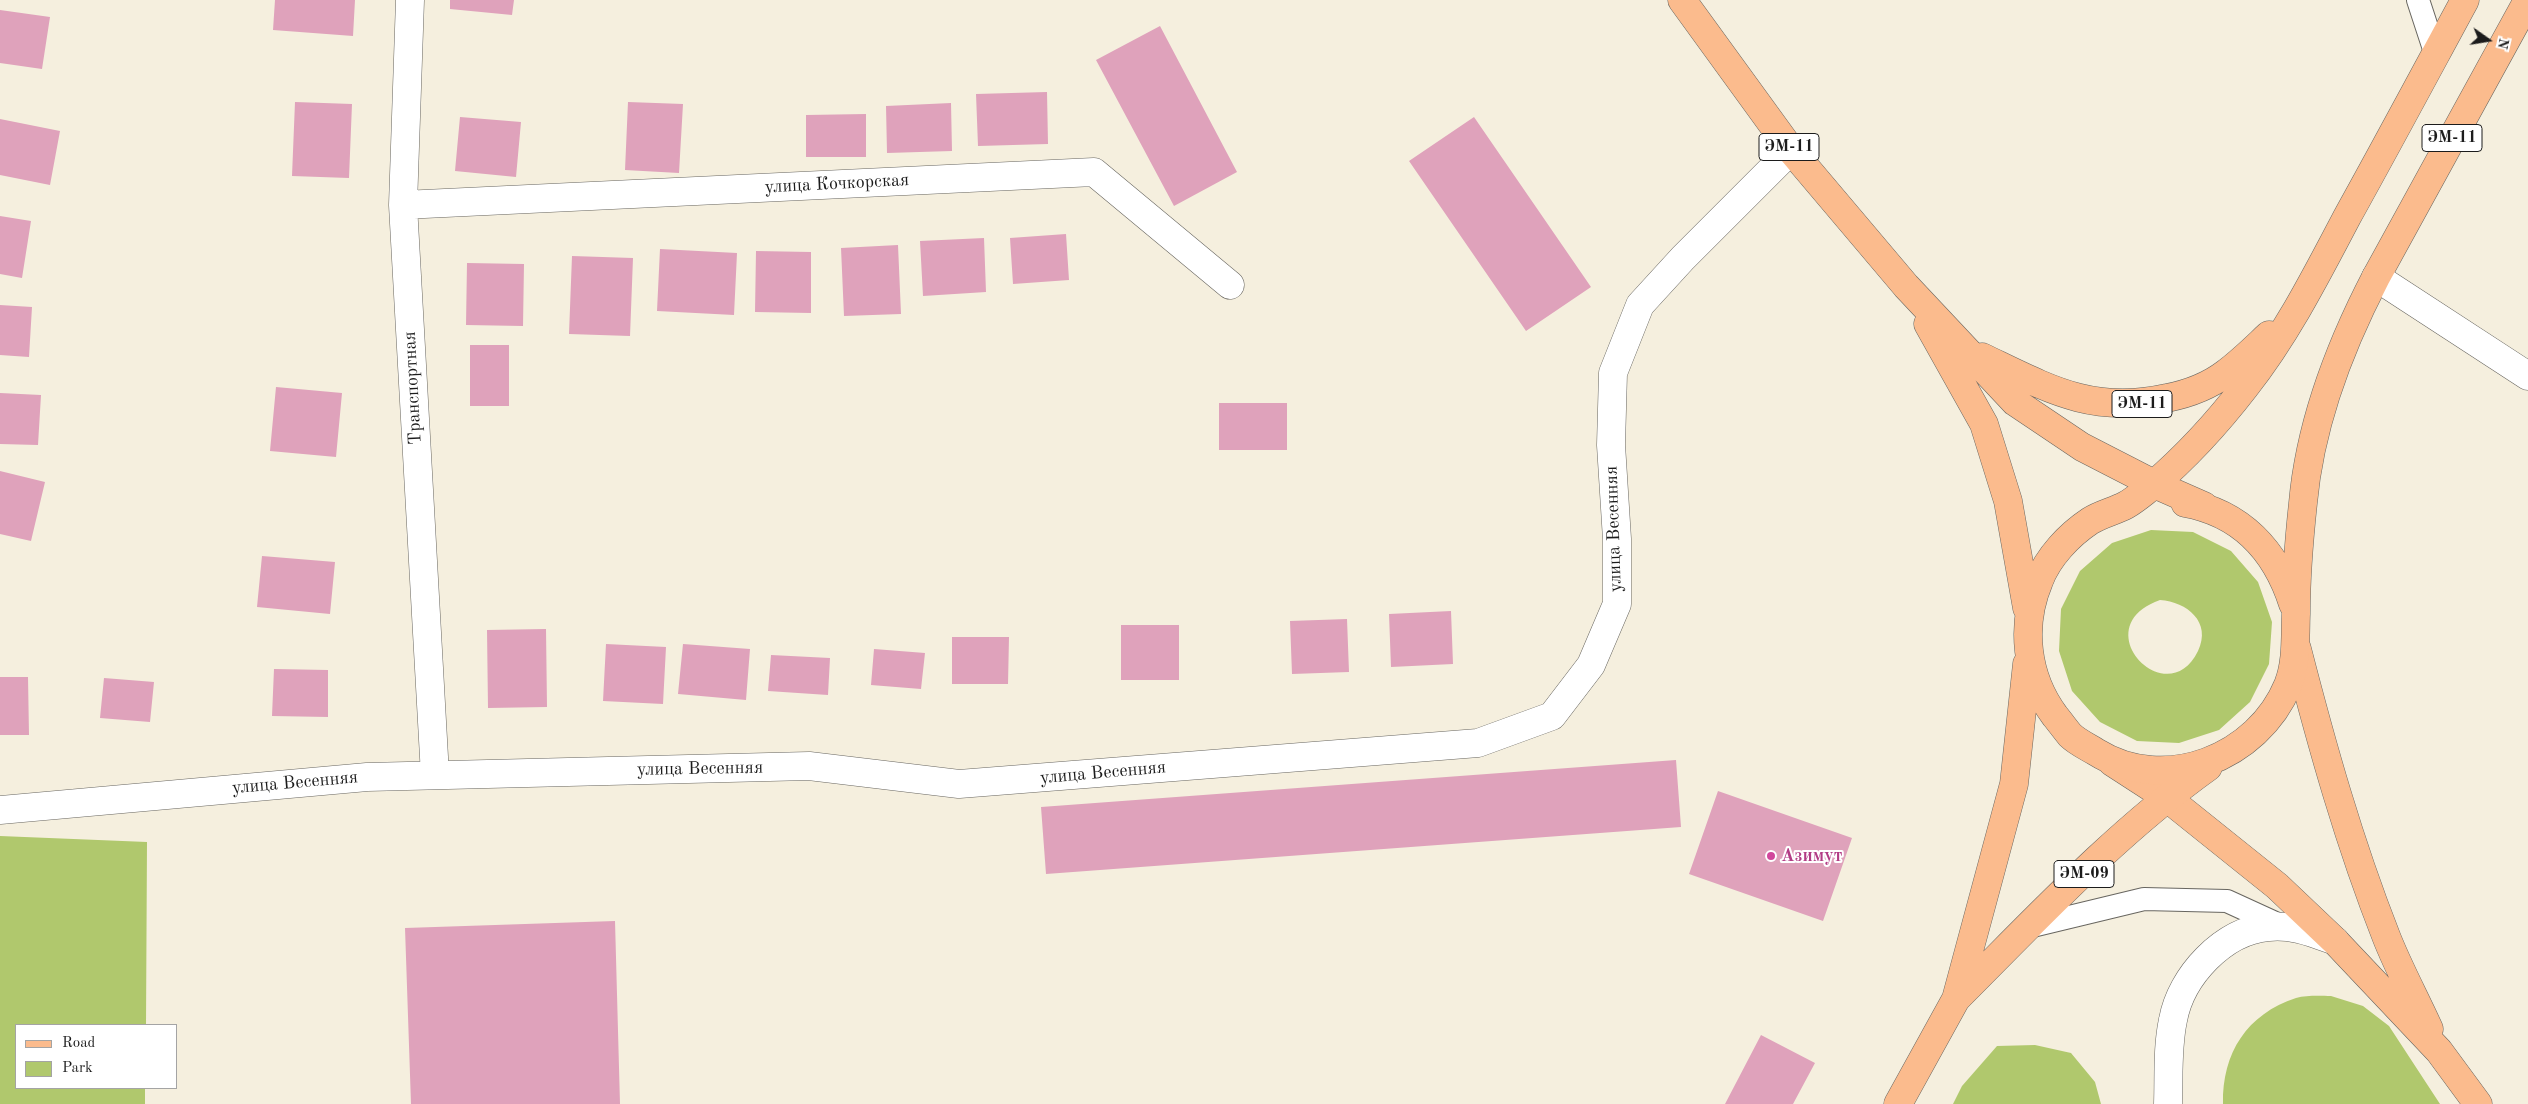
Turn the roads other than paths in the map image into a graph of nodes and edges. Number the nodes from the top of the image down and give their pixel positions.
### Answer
1 (410, 0) edge
2 (1682, 0) edge
3 (2418, 0) edge
4 (2466, 0) edge
5 (2528, 0) edge
6 (2436, 55) junction
7 (1791, 150) junction
8 (403, 205) junction
9 (2376, 276) junction
10 (1230, 285) dead end
11 (1906, 286) junction
12 (2297, 309) junction
13 (1966, 350) junction
14 (2528, 376) edge
15 (2154, 484) junction
16 (2126, 505) junction
17 (2204, 506) junction
18 (2296, 614) junction
19 (2028, 616) junction
20 (2296, 649) junction
21 (2028, 655) junction
22 (2219, 758) junction
23 (2111, 762) junction
24 (435, 775) junction
25 (2166, 796) junction
26 (0, 810) edge
27 (2028, 927) junction
28 (2286, 928) junction
29 (2335, 941) junction
30 (1956, 999) junction
31 (2439, 1051) junction
32 (2168, 1098) edge
33 (1898, 1104) edge
34 (2478, 1104) edge

1 - 8 street, Транспортная
2 - 7 main road, ЭМ-11
3 - 6 lane
4 - 6 main road, ЭМ-11
5 - 9 main road, ЭМ-11
6 - 12 main road, ЭМ-11
7 - 11 main road, ЭМ-11
7 - 24 street, улица Весенняя
8 - 10 street, улица Кочкорская
8 - 24 street, Транспортная
9 - 14 street
9 - 18 main road, ЭМ-11
11 - 13 main road, ЭМ-11
11 - 19 main road, ЭМ-11
12 - 13 main road, ЭМ-11
12 - 15 main road, ЭМ-11
13 - 15 main road, ЭМ-11
15 - 16 main road, ЭМ-11
15 - 17 main road, ЭМ-11
16 - 17 main road, ЭМ-11
16 - 19 main road, ЭМ-11
17 - 18 main road, ЭМ-11
18 - 20 main road, ЭМ-11
19 - 21 main road, ЭМ-11
20 - 22 main road, ЭМ-11
20 - 31 main road
21 - 23 main road, ЭМ-11
21 - 30 main road, ЭМ-09
22 - 23 main road, ЭМ-11
22 - 25 main road, ЭМ-09
23 - 25 main road
24 - 26 street, улица Весенняя
25 - 27 main road, ЭМ-09
25 - 29 main road
27 - 28 lane
27 - 30 main road, ЭМ-09
28 - 29 street
28 - 32 street
29 - 31 main road
30 - 33 main road, ЭМ-09
31 - 34 main road

